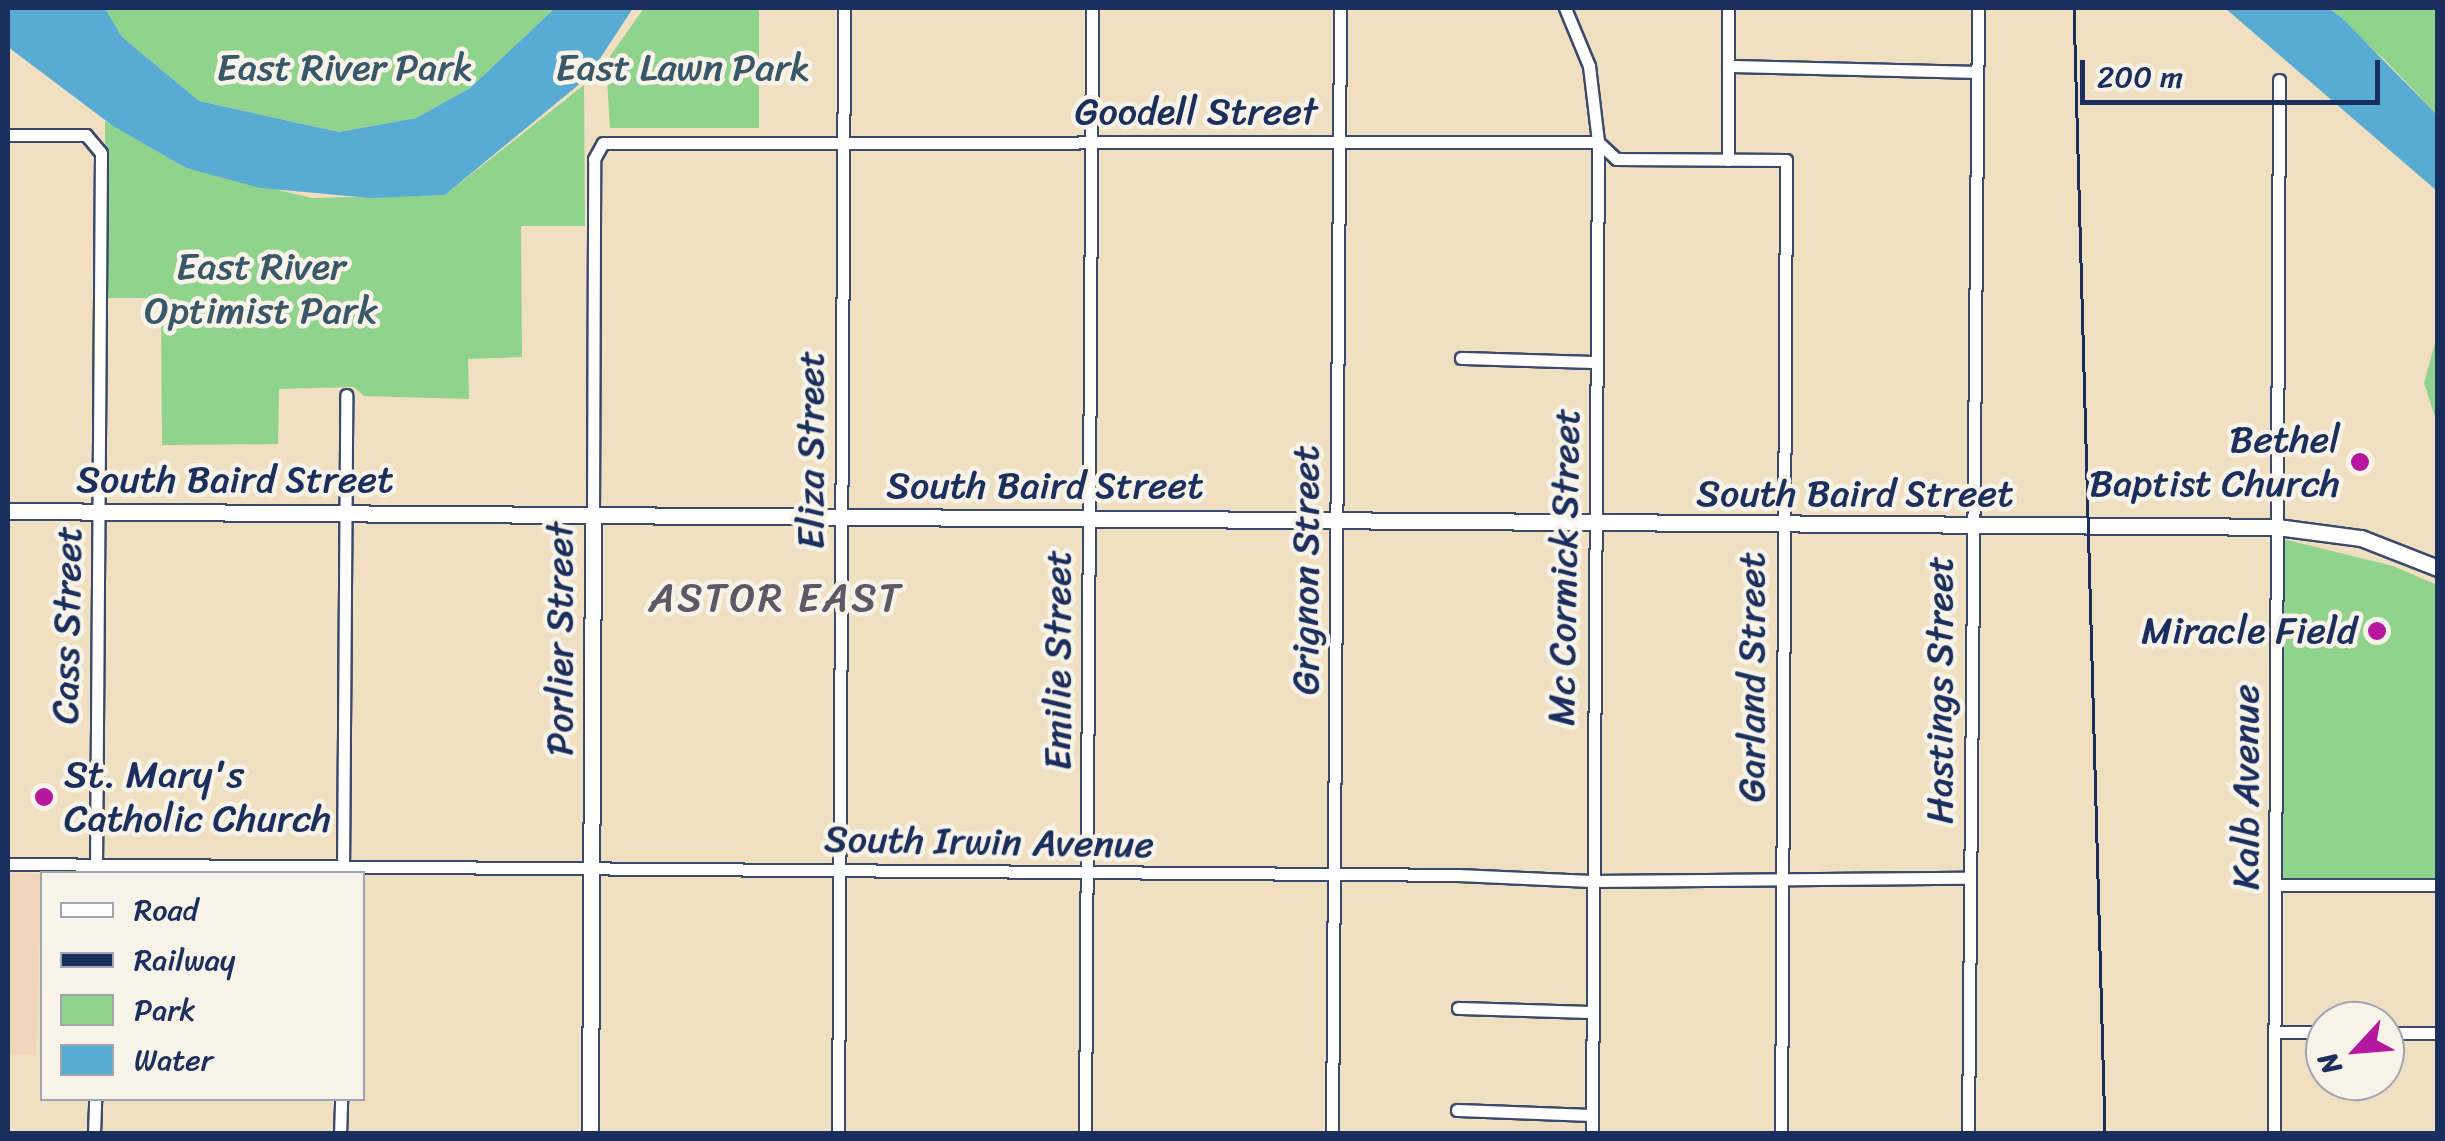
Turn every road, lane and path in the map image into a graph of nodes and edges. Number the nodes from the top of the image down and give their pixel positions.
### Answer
1 (844, 8) edge
2 (1092, 8) edge
3 (1340, 8) edge
4 (1565, 8) edge
5 (1728, 8) edge
6 (1978, 8) edge
7 (1728, 66) junction
8 (1974, 72) junction
9 (2280, 80) dead end
10 (8, 135) edge
11 (843, 140) junction
12 (1091, 142) junction
13 (1598, 142) junction
14 (1339, 144) junction
15 (599, 146) joint
16 (1728, 160) junction
17 (1786, 160) joint
18 (1461, 358) dead end
19 (1596, 362) junction
20 (346, 396) dead end
21 (8, 511) edge
22 (98, 512) junction
23 (346, 514) junction
24 (594, 516) junction
25 (841, 517) junction
26 (1089, 519) junction
27 (1337, 521) junction
28 (1595, 526) junction
29 (1783, 526) junction
30 (1971, 527) junction
31 (2277, 527) junction
32 (2438, 568) edge
33 (8, 864) edge
34 (592, 868) junction
35 (96, 869) edge
36 (344, 870) edge
37 (839, 870) junction
38 (1087, 872) junction
39 (1333, 876) junction
40 (1969, 878) junction
41 (1782, 879) junction
42 (1590, 881) junction
43 (2276, 885) junction
44 (2438, 885) edge
45 (1458, 1008) dead end
46 (1592, 1012) junction
47 (2274, 1032) junction
48 (2305, 1032) edge
49 (2405, 1032) edge
50 (2438, 1033) edge
51 (94, 1101) edge
52 (341, 1101) edge
53 (1457, 1110) dead end
54 (1592, 1114) junction
55 (94, 1134) edge
56 (340, 1134) edge
57 (590, 1134) edge
58 (838, 1134) edge
59 (1085, 1134) edge
60 (1332, 1134) edge
61 (1592, 1134) edge
62 (1781, 1134) edge
63 (1968, 1134) edge
64 (2274, 1134) edge

1 - 11 street, Eliza Street
2 - 12 street, Emilie Street
3 - 14 street, Grignon Street
4 - 13 street, Mc Cormick Street
5 - 7 street
6 - 8 street, Hastings Street
7 - 8 street
7 - 16 street
8 - 30 street, Hastings Street
9 - 31 street, Kalb Avenue
10 - 22 street, Cass Street
11 - 12 street, Goodell Street
11 - 15 street, Goodell Street
11 - 25 street, Eliza Street
12 - 14 street, Goodell Street
12 - 26 street, Emilie Street
13 - 14 street, Goodell Street
13 - 16 street, Goodell Street
13 - 19 street, Mc Cormick Street
14 - 27 street, Grignon Street
15 - 24 street, Porlier Street
16 - 17 street, Goodell Street
17 - 29 street, Garland Street
18 - 19 street
19 - 28 street, Mc Cormick Street
20 - 23 street
21 - 22 street, South Baird Street
22 - 23 street, South Baird Street
22 - 35 street, Cass Street
23 - 24 street, South Baird Street
23 - 36 street
24 - 25 street, South Baird Street
24 - 34 street, Porlier Street
25 - 26 street, South Baird Street
25 - 37 street, Eliza Street
26 - 27 street, South Baird Street
26 - 38 street, Emilie Street
27 - 28 street, South Baird Street
27 - 39 street, Grignon Street
28 - 29 street, South Baird Street
28 - 42 street, Mc Cormick Street
29 - 30 street, South Baird Street
29 - 41 street, Garland Street
30 - 31 street, South Baird Street
30 - 40 street, Hastings Street
31 - 32 street, South Baird Street
31 - 43 street, Kalb Avenue
33 - 35 street, South Irwin Avenue
34 - 36 street, South Irwin Avenue
34 - 37 street, South Irwin Avenue
34 - 57 street, Porlier Street
35 - 36 street, South Irwin Avenue
37 - 38 street, South Irwin Avenue
37 - 58 street, Eliza Street
38 - 39 street, South Irwin Avenue
38 - 59 street, Emilie Street
39 - 42 street, South Irwin Avenue
39 - 60 street, Grignon Street
40 - 41 street, South Irwin Avenue
40 - 63 street, Hastings Street
41 - 42 street, South Irwin Avenue
41 - 62 street, Garland Street
42 - 46 street, Mc Cormick Street
43 - 44 street
43 - 47 street, Kalb Avenue
45 - 46 street
46 - 54 street, Mc Cormick Street
47 - 48 street
47 - 64 street, Kalb Avenue
49 - 50 street
51 - 55 street
52 - 56 street
53 - 54 street
54 - 61 street, Mc Cormick Street

